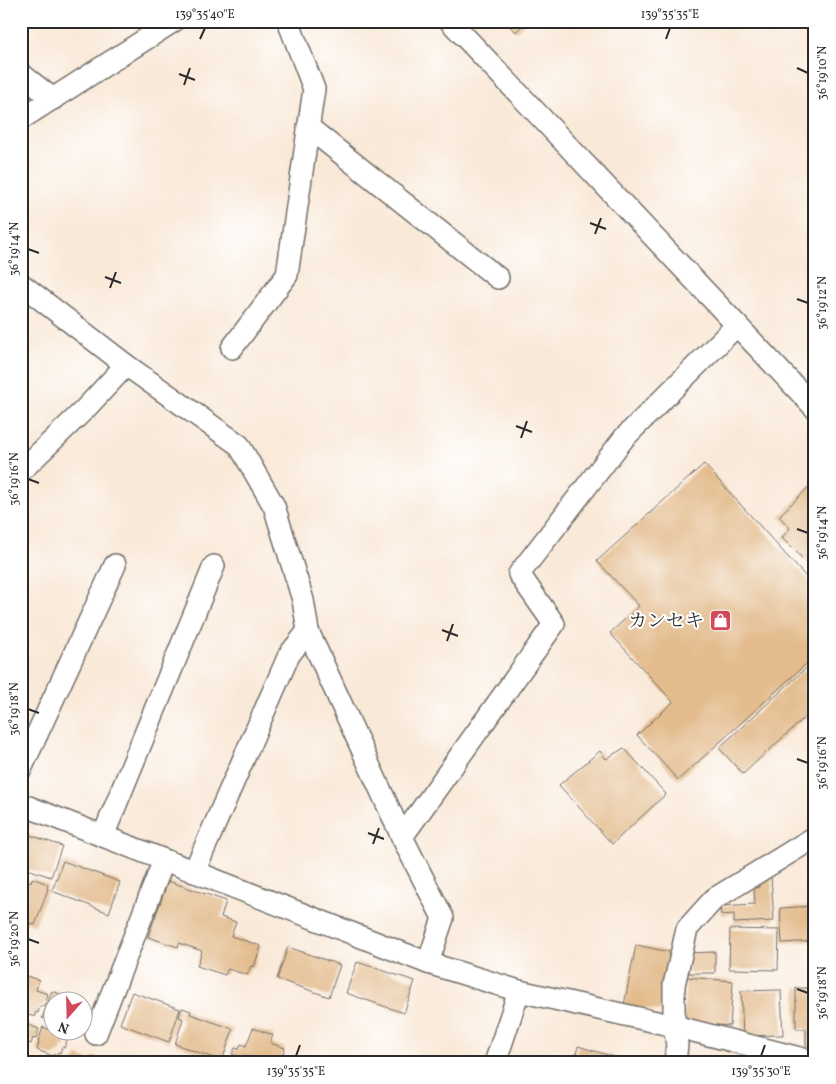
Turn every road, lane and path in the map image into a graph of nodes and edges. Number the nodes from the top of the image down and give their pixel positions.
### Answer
1 (174, 21) edge
2 (288, 21) edge
3 (450, 21) edge
4 (21, 74) edge
5 (53, 99) junction
6 (21, 119) edge
7 (308, 128) junction
8 (498, 278) dead end
9 (21, 284) edge
10 (737, 325) junction
11 (232, 348) dead end
12 (126, 365) junction
13 (815, 408) edge
14 (21, 471) edge
15 (115, 565) dead end
16 (214, 566) dead end
17 (308, 632) junction
18 (21, 769) edge
19 (21, 804) edge
20 (103, 836) junction
21 (402, 837) junction
22 (815, 838) edge
23 (164, 860) junction
24 (194, 872) junction
25 (428, 963) junction
26 (519, 991) junction
27 (674, 1026) junction
28 (96, 1034) dead end
29 (815, 1062) edge
30 (495, 1063) edge
31 (675, 1063) edge

1 - 5 street
2 - 7 street
3 - 10 street
4 - 5 street
5 - 6 street
7 - 8 street
7 - 11 street
9 - 12 street
10 - 13 street
10 - 21 street
12 - 14 street
12 - 17 street
15 - 18 street
16 - 20 street
17 - 21 street
17 - 24 street
19 - 20 street
20 - 23 street
21 - 25 street
22 - 27 street
23 - 24 street
23 - 28 street
24 - 25 street
25 - 26 street
26 - 27 street
26 - 30 street
27 - 29 street
27 - 31 street

